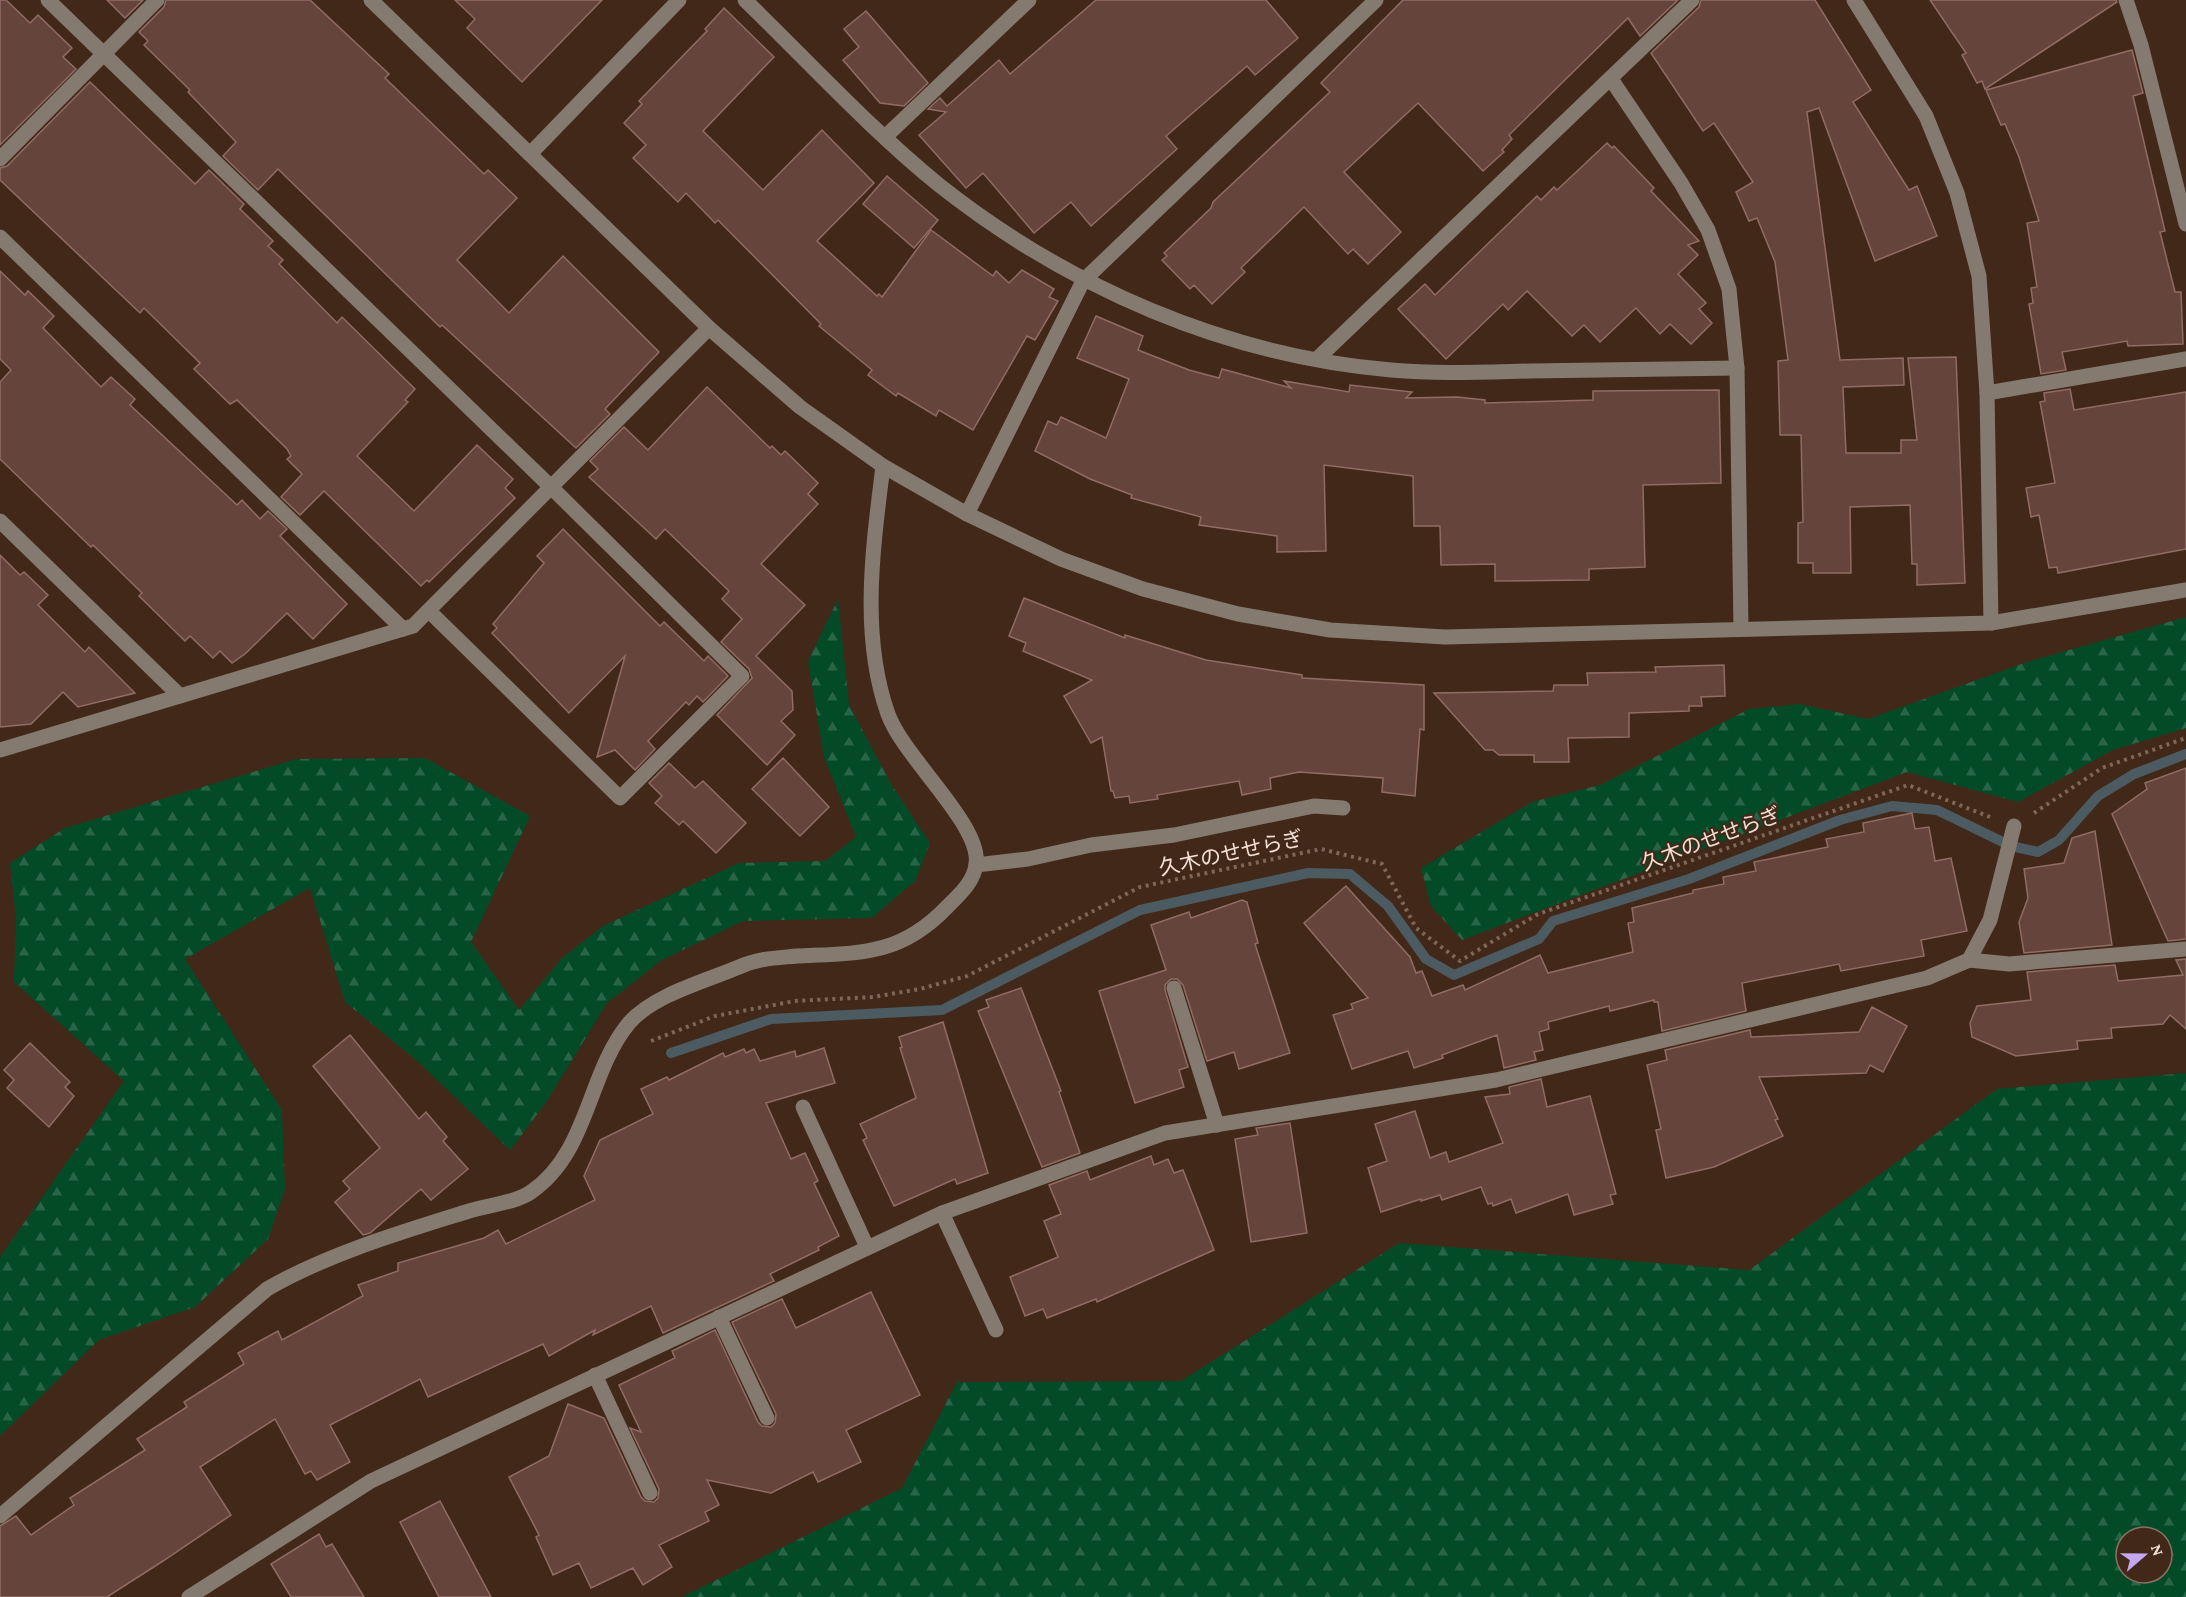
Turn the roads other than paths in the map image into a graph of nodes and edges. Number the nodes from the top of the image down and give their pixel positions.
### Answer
1 (48, 0) edge
2 (157, 0) edge
3 (371, 0) edge
4 (679, 0) edge
5 (746, 0) edge
6 (1029, 0) edge
7 (1376, 0) edge
8 (1692, 0) edge
9 (1854, 0) edge
10 (2126, 0) edge
11 (104, 55) junction
12 (1611, 78) junction
13 (885, 137) junction
14 (530, 154) junction
15 (0, 159) edge
16 (2186, 224) edge
17 (0, 237) edge
18 (1083, 281) junction
19 (709, 328) junction
20 (1317, 358) junction
21 (2186, 359) edge
22 (1737, 368) junction
23 (1987, 393) junction
24 (883, 466) junction
25 (552, 488) junction
26 (968, 514) junction
27 (0, 521) edge
28 (2186, 590) edge
29 (429, 611) junction
30 (1991, 623) junction
31 (403, 629) junction
32 (1741, 629) junction
33 (180, 696) junction
34 (0, 750) edge
35 (1342, 807) dead end
36 (2013, 830) road end
37 (976, 864) junction
38 (2186, 949) edge
39 (1969, 960) junction
40 (1174, 988) dead end
41 (803, 1107) dead end
42 (1217, 1125) junction
43 (942, 1213) junction
44 (867, 1247) junction
45 (719, 1317) junction
46 (996, 1330) dead end
47 (595, 1376) junction
48 (767, 1418) dead end
49 (650, 1493) dead end
50 (0, 1516) edge
51 (189, 1597) edge

1 - 11 street
2 - 11 street
3 - 14 street
4 - 14 street
5 - 13 street
6 - 13 street
7 - 18 street
8 - 12 street
9 - 23 street
10 - 16 street
11 - 15 street
11 - 25 street
12 - 20 street
12 - 22 street
13 - 18 street
14 - 19 street
17 - 31 street
18 - 20 street
18 - 26 street
19 - 24 street
19 - 25 street
20 - 22 street
21 - 23 street
22 - 32 street
23 - 30 street
24 - 26 street
24 - 37 street
25 - 29 street
25 - 29 street
26 - 32 street
27 - 33 street
28 - 30 street
29 - 31 street
30 - 32 street
31 - 33 street
33 - 34 street
35 - 37 street
36 - 39 street
37 - 50 street
38 - 39 street
39 - 42 street
40 - 42 street
41 - 44 street
42 - 43 street
43 - 44 street
43 - 46 street
44 - 45 street
45 - 47 street
45 - 48 street
47 - 49 street
47 - 51 street

